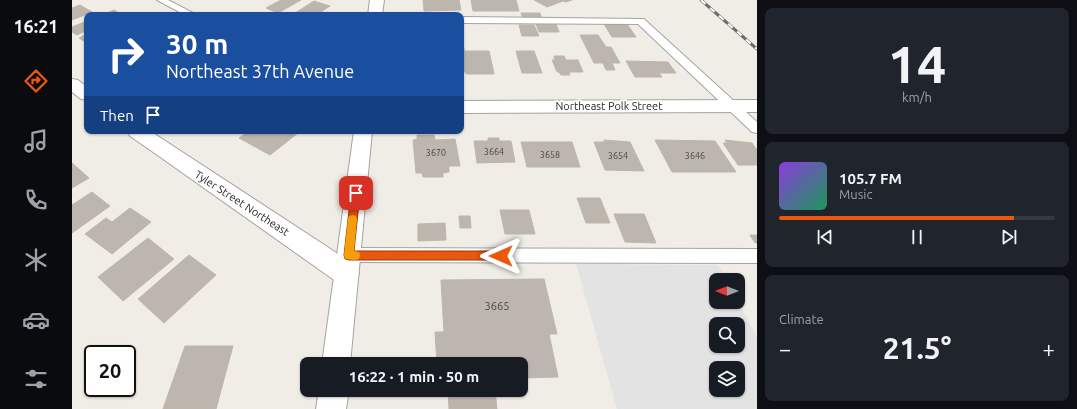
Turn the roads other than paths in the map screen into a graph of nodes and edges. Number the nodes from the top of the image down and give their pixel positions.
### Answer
1 (162, 0) edge
2 (377, 0) edge
3 (186, 12) edge
4 (375, 12) edge
5 (464, 20) edge
6 (72, 84) edge
7 (84, 93) edge
8 (730, 105) junction
9 (757, 106) edge
10 (464, 107) edge
11 (757, 129) edge
12 (141, 134) edge
13 (362, 134) edge
14 (757, 256) edge
15 (348, 265) junction
16 (337, 357) edge
17 (333, 397) edge
18 (331, 409) edge

1 - 3 lane
2 - 4 street
5 - 8 lane
6 - 7 street
8 - 9 street, Northeast Polk Street
8 - 10 street, Northeast Polk Street
8 - 11 lane
12 - 15 street, Tyler Street Northeast
13 - 15 street
14 - 15 lane
15 - 16 street
17 - 18 street

